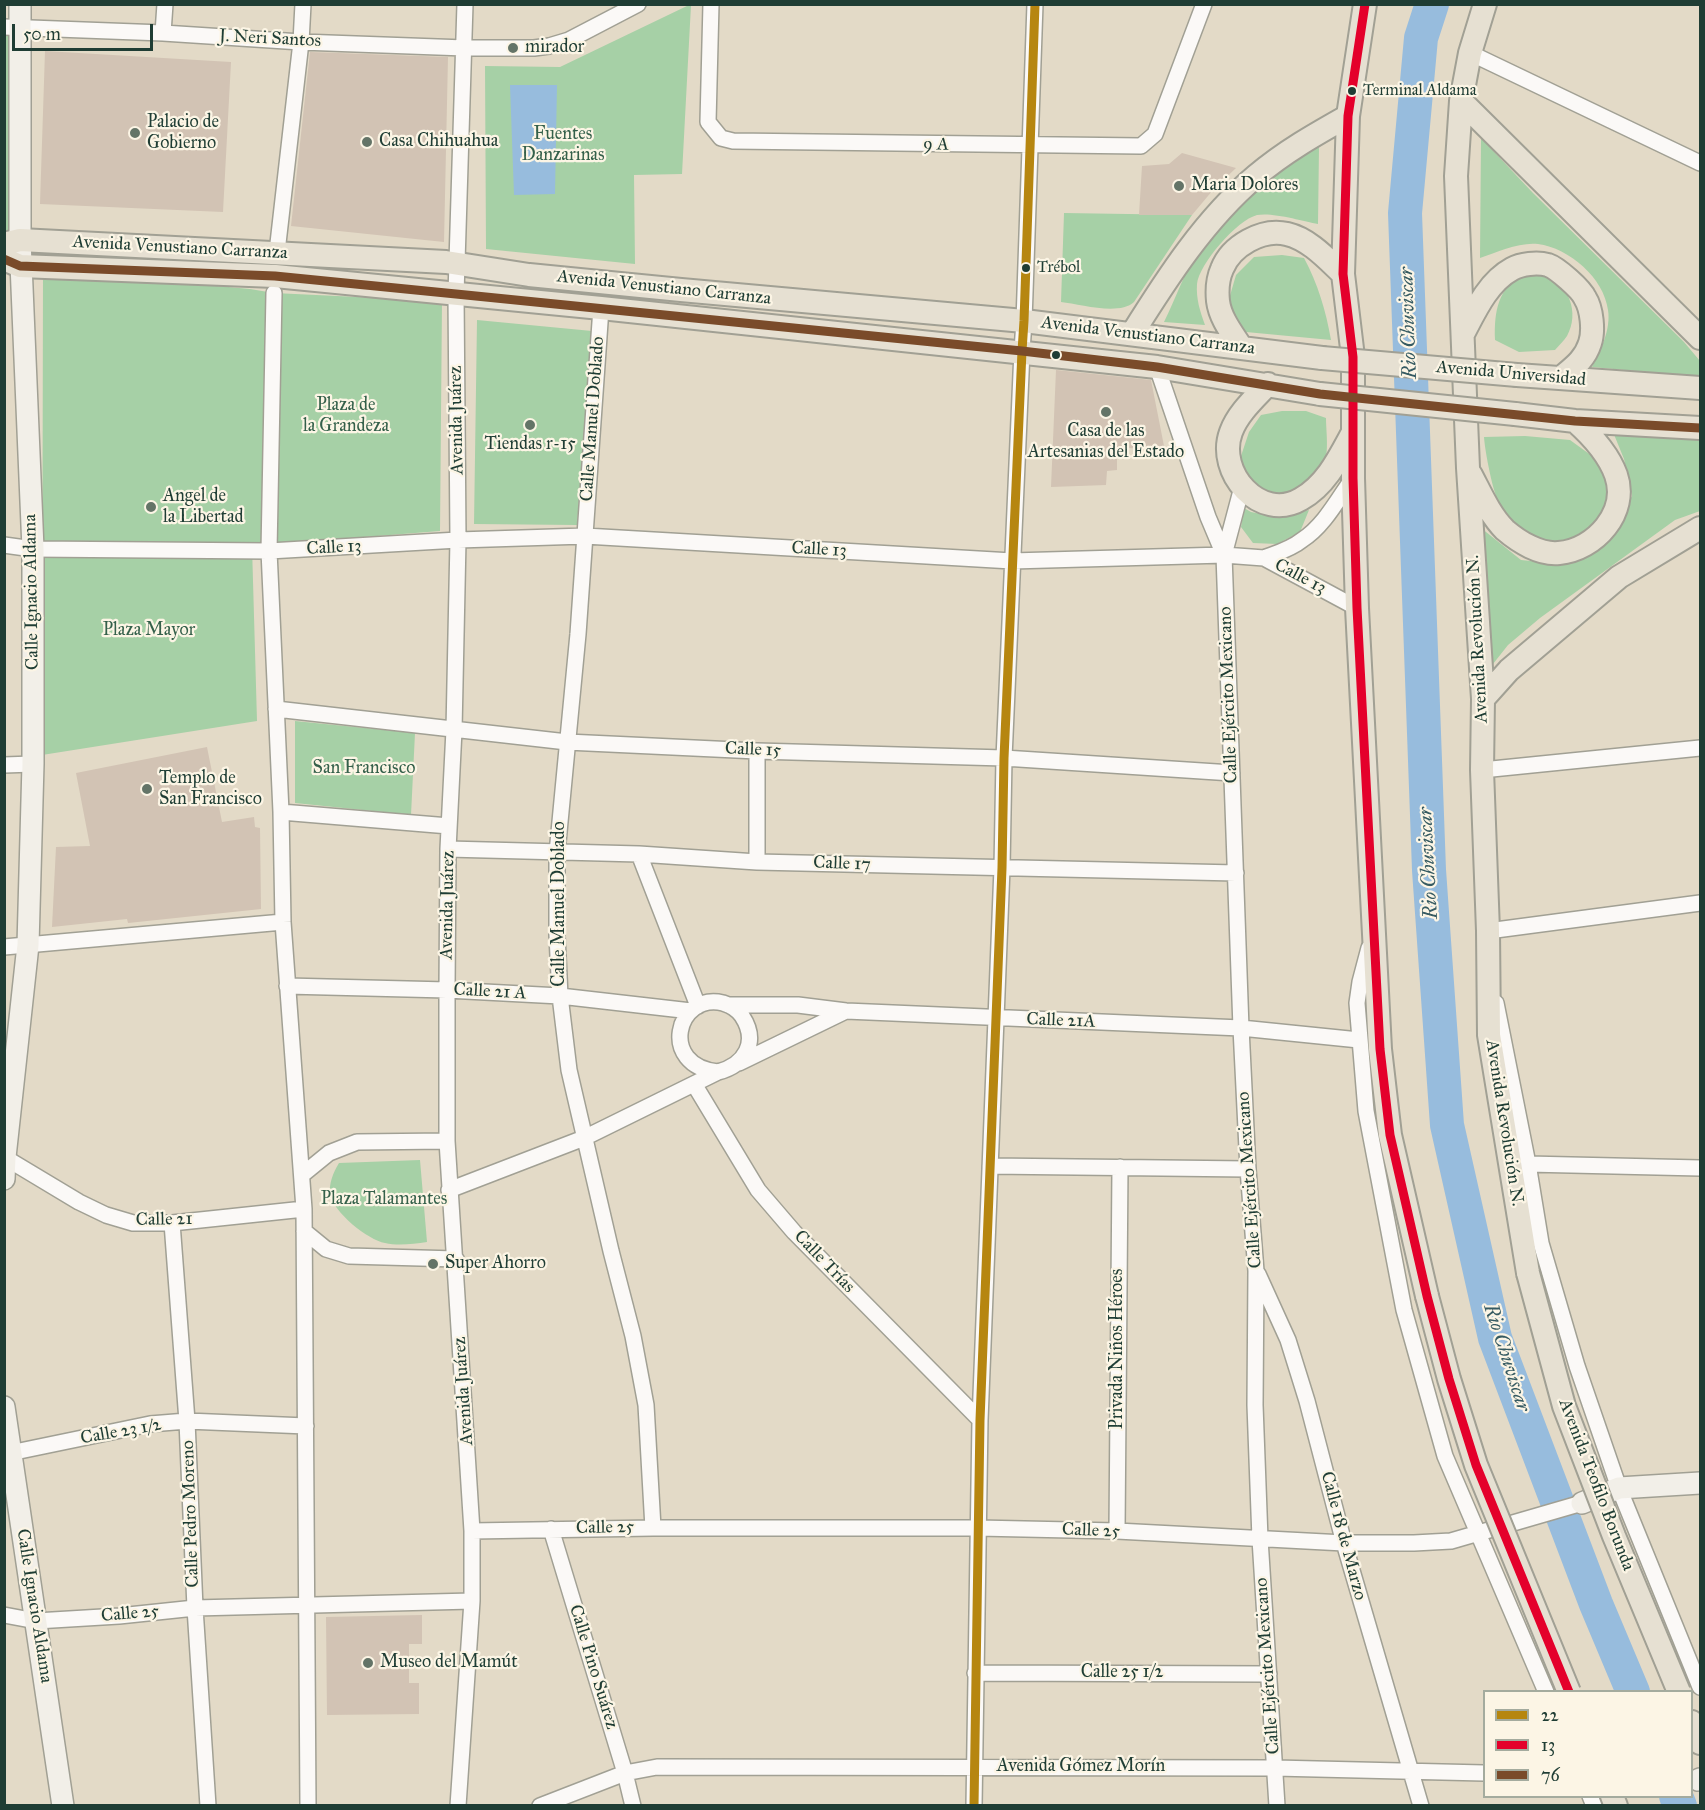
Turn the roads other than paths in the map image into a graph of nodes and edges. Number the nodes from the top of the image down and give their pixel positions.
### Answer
1 (20, 4) edge
2 (165, 4) edge
3 (303, 4) edge
4 (465, 4) edge
5 (638, 4) edge
6 (711, 4) edge
7 (1035, 4) edge
8 (1204, 4) edge
9 (1365, 4) edge
10 (1485, 4) edge
11 (620, 9) edge
12 (13, 27) edge
13 (163, 33) junction
14 (301, 42) junction
15 (465, 48) junction
16 (1470, 53) junction
17 (1461, 101) junction
18 (1348, 116) junction
19 (1029, 146) junction
20 (1701, 163) edge
21 (12, 242) edge
22 (277, 252) junction
23 (12, 263) edge
24 (458, 263) junction
25 (1343, 274) junction
26 (274, 293) dead end
27 (456, 294) junction
28 (601, 308) junction
29 (1024, 321) junction
30 (1131, 334) junction
31 (1462, 336) junction
32 (1701, 338) edge
33 (1241, 347) junction
34 (1022, 351) junction
35 (1322, 358) joint
36 (1157, 367) junction
37 (1562, 377) junction
38 (1268, 384) junction
39 (1701, 388) edge
40 (1575, 421) junction
41 (1701, 428) edge
42 (1354, 430) junction
43 (1468, 468) junction
44 (1353, 478) junction
45 (1242, 487) junction
46 (1701, 528) edge
47 (585, 536) junction
48 (458, 540) junction
49 (4, 545) edge
50 (33, 549) junction
51 (269, 551) junction
52 (1224, 555) junction
53 (1264, 558) junction
54 (1012, 561) junction
55 (1357, 608) junction
56 (1483, 699) junction
57 (276, 709) junction
58 (454, 730) junction
59 (567, 742) junction
60 (1701, 748) edge
61 (757, 751) junction
62 (1004, 758) junction
63 (33, 764) junction
64 (4, 765) edge
65 (1482, 770) junction
66 (1232, 773) junction
67 (281, 812) junction
68 (449, 826) junction
69 (448, 849) junction
70 (557, 853) junction
71 (639, 854) junction
72 (756, 862) junction
73 (1002, 868) junction
74 (1236, 873) junction
75 (1701, 903) edge
76 (283, 922) junction
77 (1488, 931) junction
78 (1373, 933) junction
79 (28, 945) junction
80 (4, 947) edge
81 (1489, 977) junction
82 (287, 986) junction
83 (447, 990) junction
84 (560, 996) junction
85 (728, 1005) junction
86 (694, 1009) junction
87 (846, 1011) junction
88 (996, 1018) junction
89 (1241, 1028) junction
90 (1359, 1040) junction
91 (739, 1063) junction
92 (718, 1072) junction
93 (694, 1084) junction
94 (584, 1138) junction
95 (447, 1141) junction
96 (5, 1157) edge
97 (1528, 1164) junction
98 (990, 1166) junction
99 (1120, 1167) junction
100 (1701, 1168) edge
101 (1248, 1169) junction
102 (302, 1175) junction
103 (4, 1179) edge
104 (449, 1190) junction
105 (304, 1209) junction
106 (172, 1223) junction
107 (304, 1231) junction
108 (456, 1259) junction
109 (1256, 1271) junction
110 (1528, 1273) joint
111 (4, 1407) edge
112 (980, 1420) junction
113 (188, 1421) junction
114 (306, 1426) junction
115 (10, 1453) junction
116 (1701, 1483) edge
117 (1619, 1488) junction
118 (1582, 1503) joint
119 (652, 1528) junction
120 (978, 1528) junction
121 (551, 1529) junction
122 (1117, 1531) junction
123 (472, 1532) junction
124 (1479, 1534) junction
125 (1260, 1539) junction
126 (1344, 1543) junction
127 (472, 1601) junction
128 (306, 1604) junction
129 (195, 1608) junction
130 (4, 1615) edge
131 (36, 1621) junction
132 (975, 1673) junction
133 (1269, 1674) junction
134 (1701, 1687) edge
135 (1545, 1690) edge
136 (1568, 1690) edge
137 (1678, 1690) edge
138 (1693, 1724) edge
139 (1701, 1743) edge
140 (975, 1766) junction
141 (1275, 1768) junction
142 (1410, 1770) junction
143 (625, 1773) junction
144 (1483, 1773) edge
145 (63, 1806) edge
146 (208, 1806) edge
147 (308, 1806) edge
148 (458, 1806) edge
149 (540, 1806) edge
150 (633, 1806) edge
151 (974, 1806) edge
152 (1277, 1806) edge
153 (1421, 1806) edge

1 - 12 main road, Calle Ignacio Aldama
2 - 13 street
3 - 14 street
4 - 15 street, Avenida Juárez
5 - 11 street, J. Neri Santos
6 - 19 street, 9 A
7 - 19 street
8 - 19 street, 9 A
9 - 18 main road
10 - 16 main road, Avenida Revolución N.
11 - 15 street, J. Neri Santos
12 - 13 street, J. Neri Santos
12 - 21 main road, Calle Ignacio Aldama
13 - 14 street, J. Neri Santos
14 - 15 street, J. Neri Santos
14 - 22 street
15 - 24 street, Avenida Juárez
16 - 17 main road, Avenida Revolución N.
16 - 20 street
17 - 31 main road, Avenida Revolución N.
17 - 32 main road
18 - 25 main road
18 - 30 main road
19 - 29 street
21 - 22 main road, Avenida Venustiano Carranza
21 - 23 main road, Calle Ignacio Aldama
22 - 24 main road, Avenida Venustiano Carranza
23 - 27 main road, Avenida Venustiano Carranza
23 - 50 main road, Calle Ignacio Aldama
24 - 27 street, Avenida Juárez
24 - 29 main road, Avenida Venustiano Carranza
25 - 33 main road
25 - 42 main road
26 - 51 street
27 - 28 main road, Avenida Venustiano Carranza
27 - 48 street, Avenida Juárez
28 - 34 main road, Avenida Venustiano Carranza
28 - 47 street, Calle Manuel Doblado
29 - 30 main road, Avenida Venustiano Carranza
29 - 34 street
30 - 33 main road, Avenida Venustiano Carranza
31 - 37 main road
31 - 43 main road, Avenida Revolución N.
33 - 35 main road, Avenida Venustiano Carranza
34 - 36 main road, Avenida Venustiano Carranza
34 - 54 street
35 - 37 main road, Avenida Universidad, bridge
36 - 38 main road, Avenida Venustiano Carranza
36 - 52 street
37 - 39 main road, Avenida Universidad
38 - 40 main road, Avenida Venustiano Carranza, bridge
38 - 45 main road
40 - 41 main road
40 - 43 main road
42 - 44 main road
42 - 45 main road
43 - 56 main road, Avenida Revolución N.
44 - 53 street
44 - 55 main road
45 - 52 street
46 - 56 main road
47 - 48 street, Calle 13
47 - 54 street, Calle 13
47 - 59 street, Calle Manuel Doblado
48 - 51 street, Calle 13
48 - 58 street, Avenida Juárez
49 - 50 street
50 - 51 street, Calle 13
50 - 63 main road, Calle Ignacio Aldama
51 - 57 street
52 - 53 street, Calle 13
52 - 54 street, Calle 13
52 - 66 street, Calle Ejército Mexicano
53 - 55 street, Calle 13
54 - 62 street
55 - 78 main road
56 - 65 main road, Avenida Revolución N.
57 - 58 street, Calle 15
57 - 67 street
58 - 59 street, Calle 15
58 - 68 street, Avenida Juárez
59 - 61 street, Calle 15
59 - 70 street, Calle Manuel Doblado
60 - 65 street
61 - 62 street, Calle 15
61 - 72 street
62 - 66 street, Calle 15
62 - 73 street
63 - 64 street
63 - 79 main road, Calle Ignacio Aldama
65 - 77 main road, Avenida Revolución N.
66 - 74 street, Calle Ejército Mexicano
67 - 68 street
67 - 76 street
68 - 69 street, Avenida Juárez
69 - 70 street, Calle 17
69 - 83 street, Avenida Juárez
70 - 71 street, Calle 17
70 - 84 street, Calle Manuel Doblado
71 - 72 street, Calle 17
71 - 86 street
72 - 73 street, Calle 17
73 - 74 street, Calle 17
73 - 88 street
74 - 89 street, Calle Ejército Mexicano
75 - 77 street
76 - 79 street
76 - 82 street
77 - 81 main road, Avenida Revolución N.
78 - 90 street
78 - 136 main road, bridge
79 - 80 street
79 - 96 main road, Calle Ignacio Aldama
81 - 97 street
81 - 110 main road, Avenida Revolución N.
82 - 83 street, Calle 21 A
82 - 102 street
83 - 84 street, Calle 21 A
83 - 95 street, Avenida Juárez
84 - 86 street, Calle 21 A
84 - 94 street, Calle Manuel Doblado
85 - 86 street
85 - 87 street, Calle 21A
85 - 91 street
86 - 92 street
87 - 88 street, Calle 21A
87 - 91 street
88 - 89 street, Calle 21A
88 - 98 street
89 - 90 street, Calle 21A
89 - 101 street, Calle Ejército Mexicano
90 - 124 street
91 - 92 street
92 - 93 street
93 - 94 street
93 - 112 street, Calle Trías
94 - 104 street
94 - 119 street, Calle Manuel Doblado
95 - 102 street
95 - 104 street, Avenida Juárez
96 - 103 main road, Calle Ignacio Aldama
96 - 106 street, Calle 21
97 - 100 street
97 - 117 street
98 - 99 street
98 - 112 street
99 - 101 street
99 - 122 street, Privada Niños Héroes
101 - 109 street, Calle Ejército Mexicano
102 - 105 street
104 - 108 street, Avenida Juárez
105 - 106 street, Calle 21
105 - 107 street
106 - 113 street, Calle Pedro Moreno
107 - 108 street
107 - 114 street
108 - 123 street, Avenida Juárez
109 - 125 street, Calle Ejército Mexicano
109 - 126 street, Calle 18 de Marzo
110 - 137 main road, Avenida Teofilo Borunda, bridge
111 - 115 main road, Calle Ignacio Aldama
112 - 120 street
113 - 114 street, Calle 23 1/2
113 - 115 street, Calle 23 1/2
113 - 129 street, Calle Pedro Moreno
114 - 128 street
115 - 131 main road, Calle Ignacio Aldama
116 - 117 main road, Calle 25
117 - 118 main road, Calle 25
117 - 134 street
118 - 124 street, Calle 25
119 - 120 street, Calle 25
119 - 121 street, Calle 25
120 - 122 street, Calle 25
120 - 132 street
121 - 123 street, Calle 25
121 - 143 street, Calle Pino Suárez
122 - 125 street, Calle 25
123 - 127 street, Avenida Juárez
124 - 126 street, Calle 25
124 - 135 street
125 - 126 street, Calle 25
125 - 133 street, Calle Ejército Mexicano
126 - 142 street, Calle 18 de Marzo
127 - 128 street, Calle 25
127 - 148 street, Avenida Juárez
128 - 129 street, Calle 25
128 - 147 street
129 - 131 street, Calle 25
129 - 146 street, Calle Pedro Moreno
130 - 131 street, Calle 25
131 - 145 main road, Calle Ignacio Aldama
132 - 133 street, Calle 25 1/2
132 - 140 street
133 - 141 street, Calle Ejército Mexicano
138 - 139 main road
140 - 141 street, Avenida Gómez Morín
140 - 143 street, Avenida Gómez Morín
140 - 151 street
141 - 142 street, Avenida Gómez Morín
141 - 152 street, Calle Ejército Mexicano
142 - 144 street, Avenida Gómez Morín
142 - 153 street, Calle 18 de Marzo
143 - 149 street, Avenida Gómez Morín
143 - 150 street, Calle Pino Suárez

